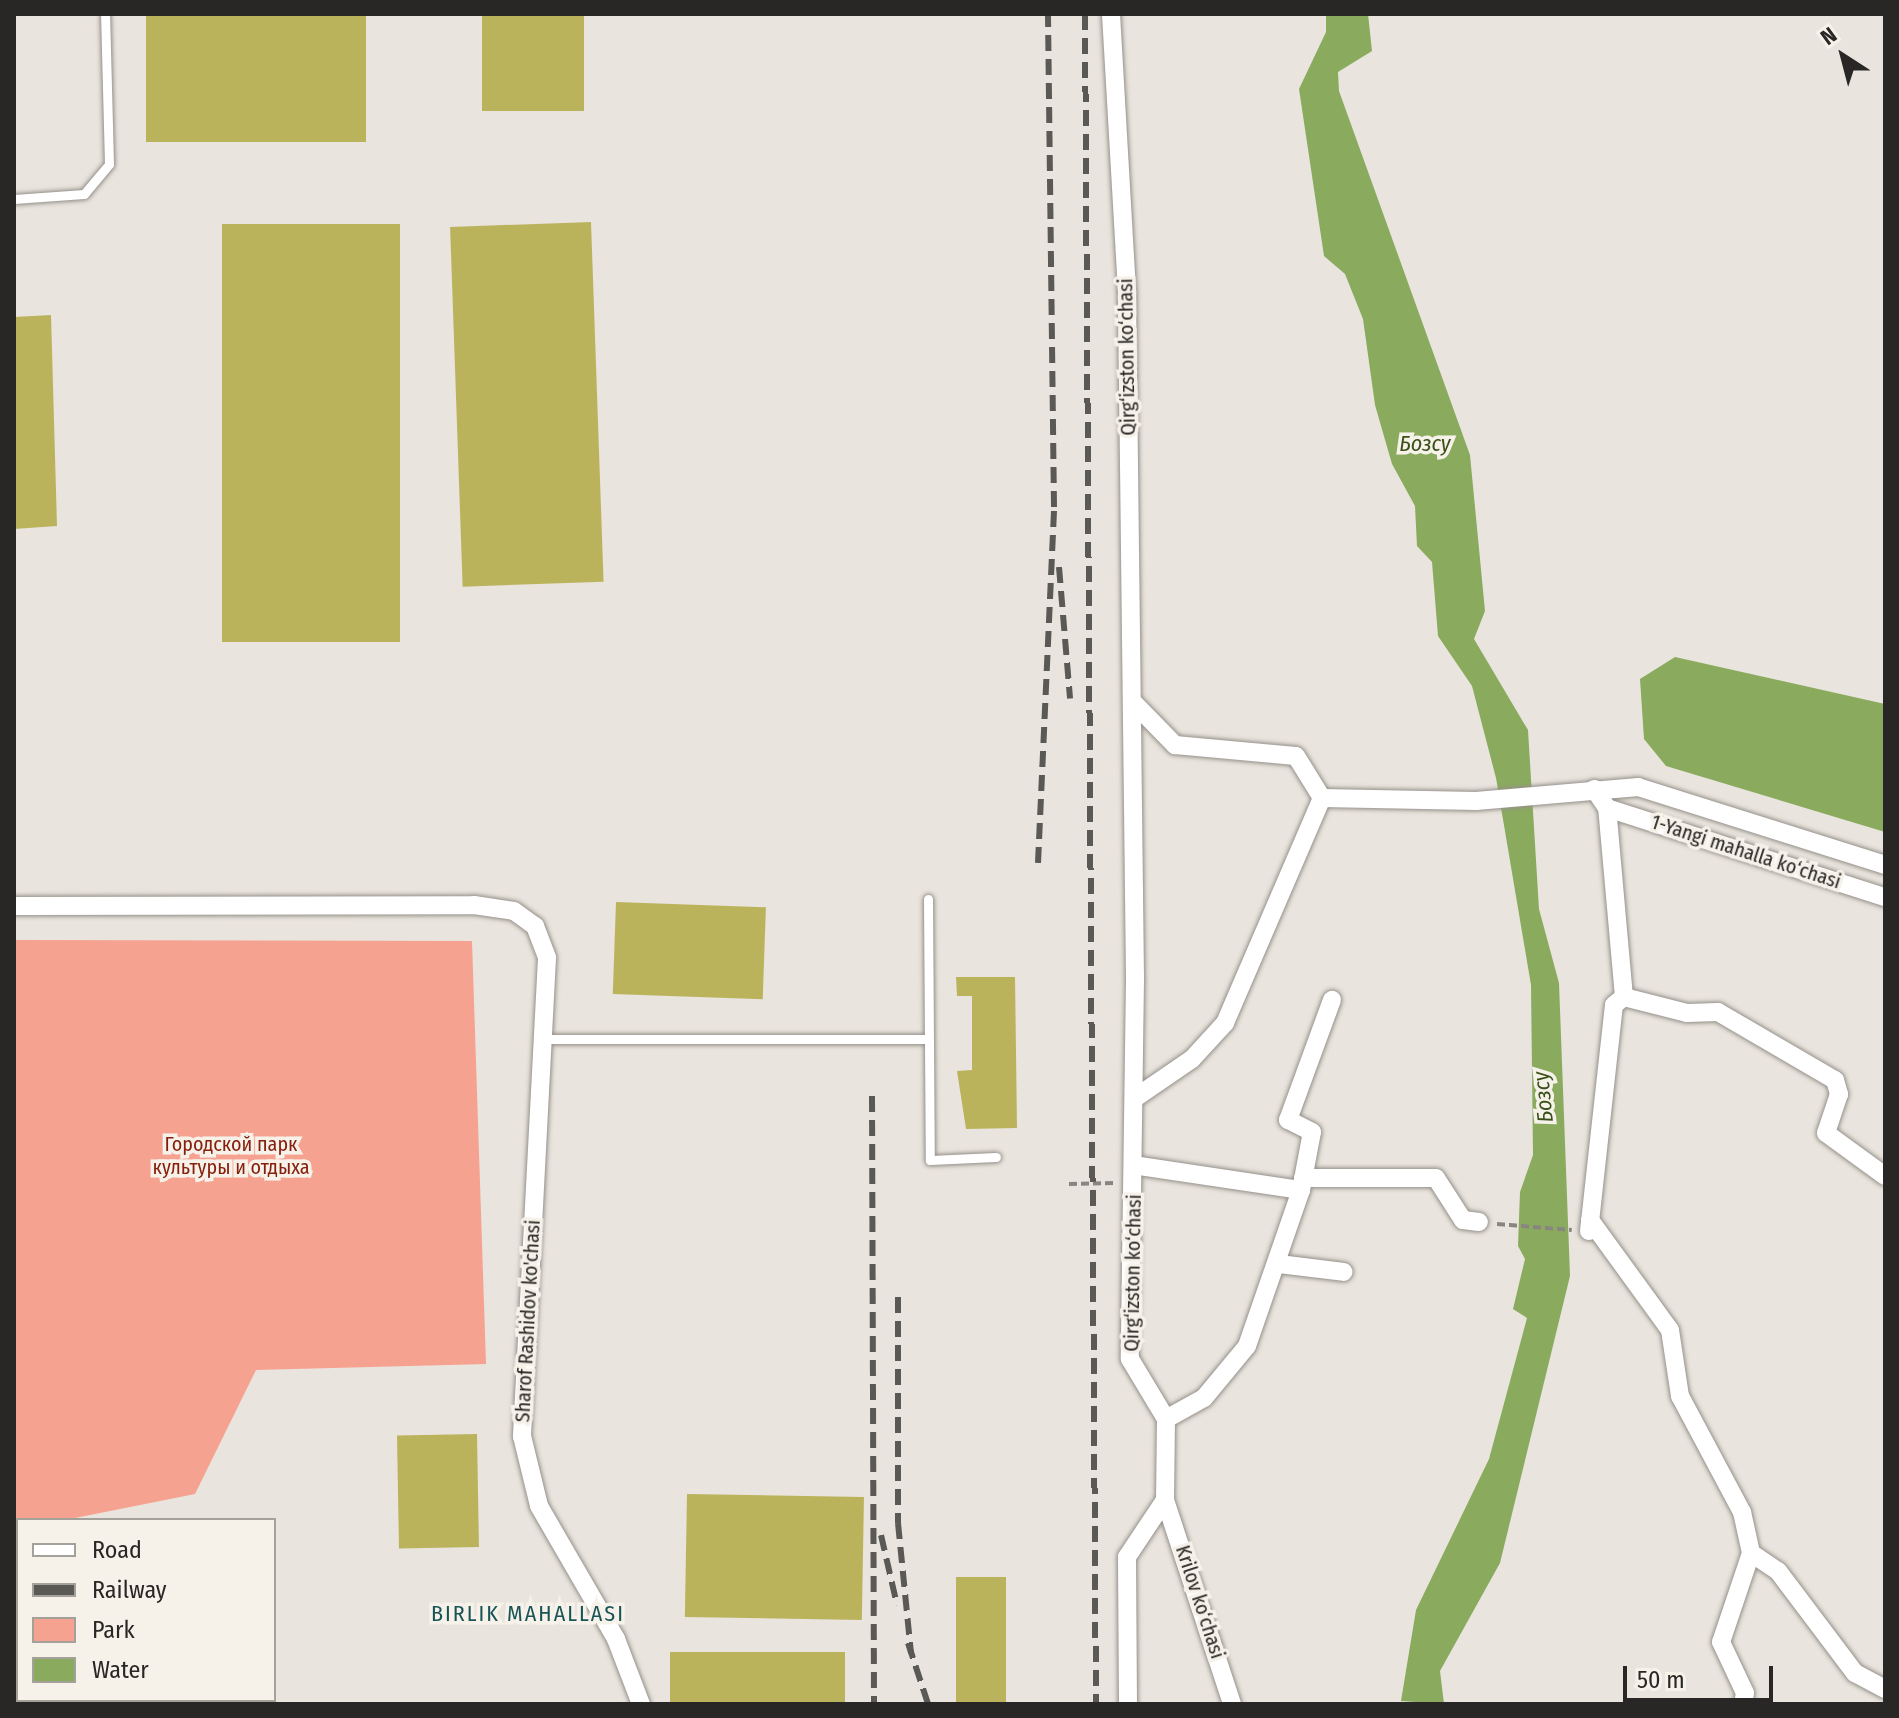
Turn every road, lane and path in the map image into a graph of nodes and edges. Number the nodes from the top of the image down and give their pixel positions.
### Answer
1 (105, 14) edge
2 (1111, 14) edge
3 (14, 199) edge
4 (1132, 701) junction
5 (1594, 789) junction
6 (1322, 798) junction
7 (1607, 808) junction
8 (1885, 865) edge
9 (1885, 897) edge
10 (928, 899) dead end
11 (14, 906) edge
12 (1624, 997) junction
13 (1332, 1000) dead end
14 (545, 1039) junction
15 (928, 1039) junction
16 (1135, 1098) junction
17 (996, 1157) dead end
18 (1134, 1174) junction
19 (1885, 1176) edge
20 (1069, 1184) dead end
21 (1302, 1184) junction
22 (1479, 1222) joint
23 (1590, 1226) junction
24 (1279, 1264) junction
25 (1344, 1272) dead end
26 (1166, 1419) junction
27 (1165, 1500) junction
28 (1751, 1553) junction
29 (1885, 1689) edge
30 (641, 1704) edge
31 (1128, 1704) edge
32 (1232, 1704) edge
33 (1743, 1704) edge

1 - 3 lane
2 - 4 street, Qirg‘izston ko‘chasi
4 - 6 street
4 - 16 street, Qirg‘izston ko‘chasi
5 - 6 street
5 - 7 street
5 - 8 street
6 - 16 street
7 - 9 street, 1-Yangi mahalla ko‘chasi
7 - 12 street
10 - 15 lane
11 - 14 street, Sharof Rashidov ko'chasi
12 - 19 street
12 - 23 street
13 - 21 street
14 - 15 lane
14 - 30 street, Sharof Rashidov ko'chasi
15 - 17 lane
16 - 18 street, Qirg‘izston ko‘chasi
18 - 20 path
18 - 21 street, Qirg‘izston ko‘chasi
18 - 26 street, Qirg‘izston ko‘chasi
21 - 22 street, Qirg‘izston ko‘chasi
21 - 24 street
22 - 23 path
23 - 28 street
24 - 25 street
24 - 26 street
26 - 27 street
27 - 31 street
27 - 32 street, Krilov ko‘chasi
28 - 29 street
28 - 33 street

